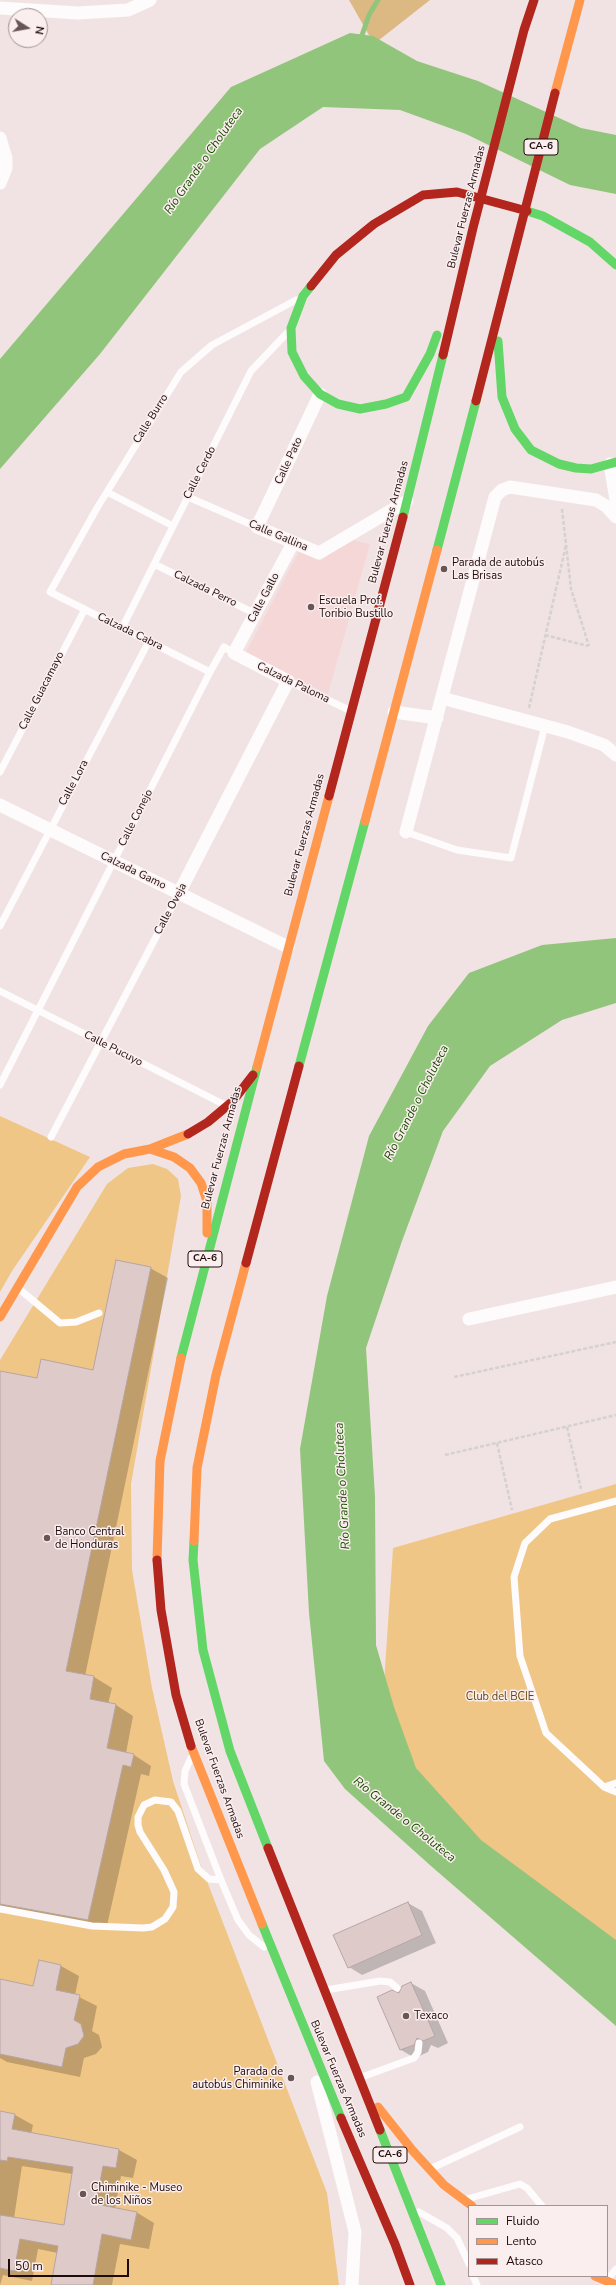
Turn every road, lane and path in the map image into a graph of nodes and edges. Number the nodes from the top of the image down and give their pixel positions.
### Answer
1 (150, 0) edge
2 (534, 0) edge
3 (580, 0) edge
4 (0, 8) edge
5 (587, 10) dead end
6 (571, 30) junction
7 (0, 138) edge
8 (0, 183) edge
9 (473, 228) junction
10 (616, 265) edge
11 (303, 296) junction
12 (496, 323) junction
13 (291, 328) junction
14 (320, 394) junction
15 (613, 463) edge
16 (107, 492) junction
17 (560, 495) junction
18 (188, 497) junction
19 (616, 500) edge
20 (407, 501) junction
21 (616, 517) edge
22 (173, 526) junction
23 (257, 527) junction
24 (293, 543) junction
25 (566, 545) junction
26 (154, 564) junction
27 (50, 592) joint
28 (85, 609) junction
29 (256, 614) junction
30 (122, 628) junction
31 (545, 635) junction
32 (149, 641) junction
33 (234, 653) junction
34 (210, 672) junction
35 (288, 681) junction
36 (442, 698) junction
37 (351, 711) junction
38 (394, 712) junction
39 (437, 718) junction
40 (526, 721) junction
41 (545, 726) junction
42 (616, 755) edge
43 (0, 772) edge
44 (0, 805) edge
45 (50, 830) junction
46 (406, 832) joint
47 (113, 861) junction
48 (179, 894) junction
49 (0, 926) edge
50 (288, 947) junction
51 (0, 991) edge
52 (37, 1010) junction
53 (101, 1042) junction
54 (253, 1076) junction
55 (0, 1085) edge
56 (227, 1106) junction
57 (51, 1137) dead end
58 (150, 1149) junction
59 (205, 1261) junction
60 (17, 1287) junction
61 (616, 1287) edge
62 (99, 1313) dead end
63 (0, 1317) edge
64 (469, 1319) dead end
65 (616, 1342) edge
66 (454, 1377) dead end
67 (616, 1415) edge
68 (567, 1427) junction
69 (497, 1443) junction
70 (445, 1454) dead end
71 (581, 1489) dead end
72 (616, 1501) edge
73 (512, 1510) dead end
74 (193, 1752) junction
75 (616, 1783) edge
76 (604, 1787) junction
77 (616, 1792) edge
78 (221, 1880) junction
79 (0, 1909) edge
80 (274, 1956) junction
81 (397, 1988) dead end
82 (324, 1990) junction
83 (304, 2030) junction
84 (419, 2043) dead end
85 (360, 2078) junction
86 (363, 2087) junction
87 (520, 2127) dead end
88 (430, 2169) junction
89 (464, 2200) junction
90 (471, 2205) edge
91 (541, 2205) edge
92 (411, 2207) junction
93 (468, 2262) edge
94 (616, 2269) edge
95 (597, 2277) edge
96 (606, 2281) junction
97 (352, 2285) edge
98 (410, 2285) edge
99 (441, 2285) edge
100 (616, 2285) edge

1 - 4 street
2 - 9 main road, Bulevar Fuerzas Armadas / CA-6
3 - 6 main road, Bulevar Fuerzas Armadas / CA-6
5 - 6 main road
6 - 12 main road, Bulevar Fuerzas Armadas / CA-6
7 - 8 street
9 - 14 main road
9 - 20 main road, Bulevar Fuerzas Armadas / CA-6
10 - 11 main road
11 - 13 main road
11 - 16 lane, Calle Burro
12 - 15 main road
12 - 38 main road, Bulevar Fuerzas Armadas / CA-6
13 - 14 main road
13 - 18 lane, Calle Cerdo
14 - 23 street, Calle Pato
15 - 19 street
16 - 22 lane
16 - 27 lane, Calle Burro
17 - 21 street
17 - 25 path
17 - 36 street
18 - 22 lane, Calle Cerdo
18 - 23 lane, Calle Gallina
20 - 24 street, Calle Gallina
20 - 37 main road, Bulevar Fuerzas Armadas / CA-6
22 - 26 lane, Calle Cerdo
23 - 24 street, Calle Gallina
24 - 29 street, Calle Gallo
25 - 31 path
25 - 31 path
26 - 29 lane, Calzada Perro
26 - 30 lane, Calle Cerdo
27 - 28 lane, Calzada Cabra
28 - 30 lane, Calzada Cabra
28 - 43 lane, Calle Guacamayo
29 - 33 street, Calle Gallo
30 - 32 lane, Calzada Cabra
31 - 40 path
32 - 34 lane, Calzada Cabra
32 - 45 lane, Calle Lora
33 - 34 lane, Calle Conejo
33 - 35 street, Calzada Paloma
34 - 47 lane, Calle Conejo
35 - 37 lane, Calzada Paloma
35 - 48 street, Calle Oveja
36 - 39 street
36 - 40 street
37 - 50 main road, Bulevar Fuerzas Armadas / CA-6
38 - 39 street
38 - 82 main road, Bulevar Fuerzas Armadas / CA-6
39 - 46 street
40 - 41 street
41 - 42 street
41 - 46 lane
44 - 45 street, Calzada Gamo
45 - 47 street, Calzada Gamo
45 - 49 lane, Calle Lora
47 - 48 street, Calzada Gamo
47 - 52 lane, Calle Conejo
48 - 50 street, Calzada Gamo
48 - 53 lane, Calle Oveja
50 - 54 main road, Bulevar Fuerzas Armadas / CA-6
51 - 52 lane, Calle Pucuyo
52 - 53 lane, Calle Pucuyo
52 - 55 lane, Calle Conejo
53 - 56 lane, Calle Pucuyo
53 - 57 lane, Calle Oveja
54 - 56 main road
54 - 59 main road, Bulevar Fuerzas Armadas / CA-6
56 - 58 main road
58 - 59 main road
58 - 60 main road
59 - 74 main road, Bulevar Fuerzas Armadas / CA-6
60 - 62 lane
60 - 63 main road
61 - 64 street
65 - 66 path
67 - 68 path
68 - 69 path
68 - 71 path
69 - 70 path
69 - 73 path
72 - 76 lane
74 - 78 lane
74 - 80 main road, Bulevar Fuerzas Armadas / CA-6
75 - 76 lane
76 - 77 lane
78 - 79 lane
78 - 80 lane
80 - 83 main road, Bulevar Fuerzas Armadas / CA-6
81 - 82 lane
82 - 85 main road, Bulevar Fuerzas Armadas / CA-6
83 - 97 street
83 - 98 main road, Bulevar Fuerzas Armadas / CA-6
84 - 85 lane
85 - 86 main road, Bulevar Fuerzas Armadas / CA-6
86 - 88 main road
86 - 92 main road, Bulevar Fuerzas Armadas / CA-6
87 - 88 lane
88 - 89 main road
89 - 90 main road
89 - 91 lane
92 - 93 lane
92 - 99 main road, Bulevar Fuerzas Armadas / CA-6
94 - 96 lane
95 - 96 main road
96 - 100 main road

